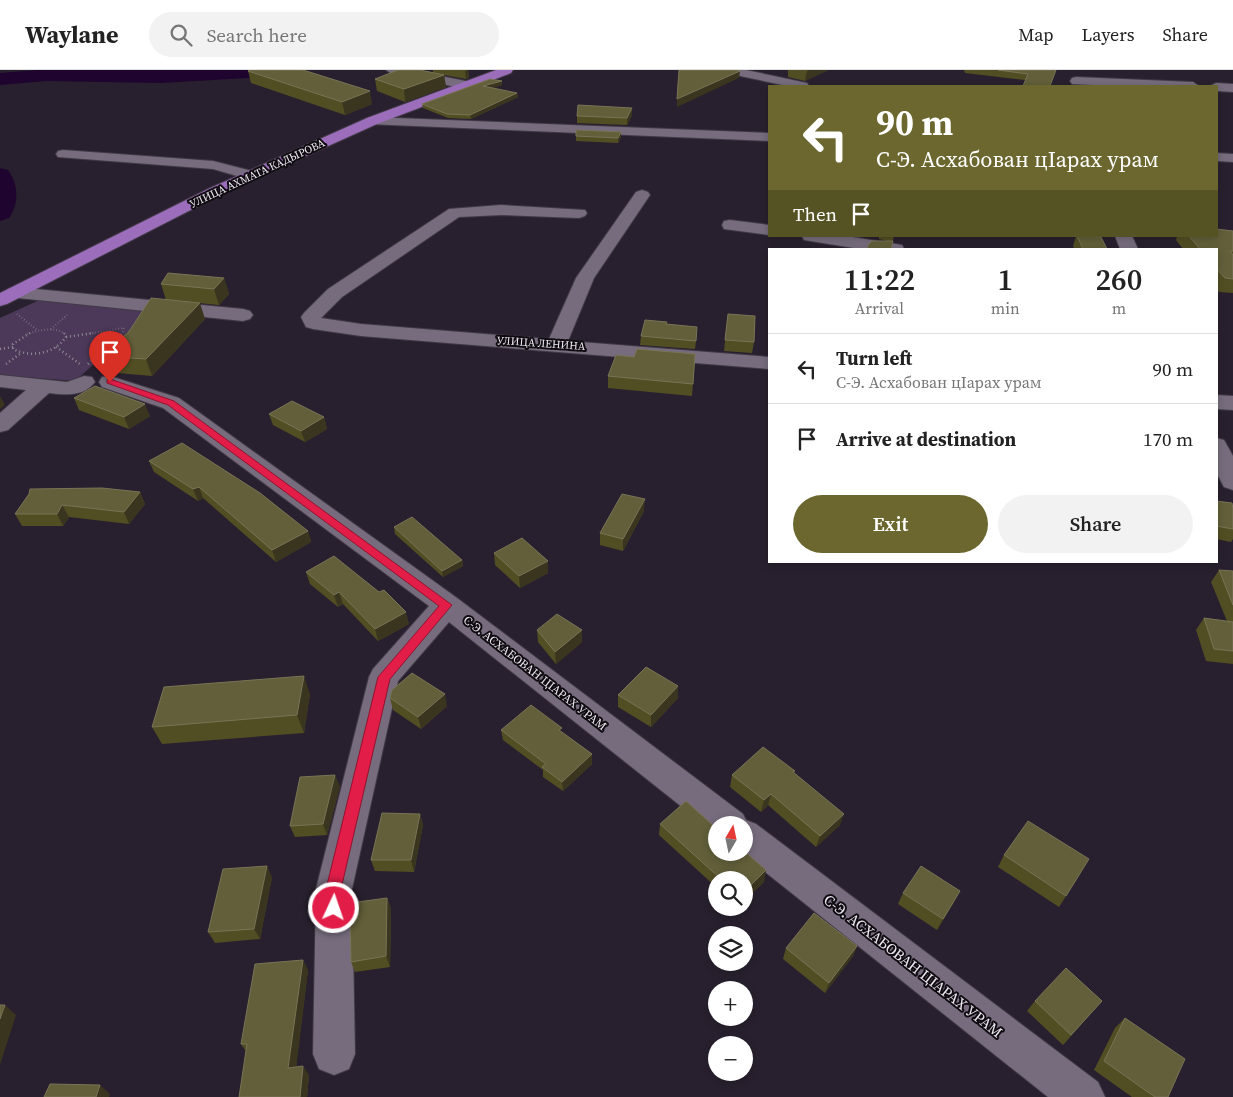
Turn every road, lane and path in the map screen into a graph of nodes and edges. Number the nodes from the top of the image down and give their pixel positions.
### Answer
1 (392, 70) edge
2 (507, 70) edge
3 (730, 70) edge
4 (1075, 79) edge
5 (466, 85) junction
6 (798, 85) edge
7 (1176, 85) edge
8 (1218, 87) edge
9 (1233, 88) edge
10 (372, 121) junction
11 (768, 137) edge
12 (63, 154) dead end
13 (1218, 157) edge
14 (1233, 158) edge
15 (251, 175) junction
16 (642, 195) dead end
17 (579, 213) dead end
18 (730, 225) dead end
19 (768, 230) edge
20 (817, 237) edge
21 (889, 248) edge
22 (7, 299) edge
23 (243, 315) dead end
24 (38, 330) junction
25 (66, 337) junction
26 (558, 344) junction
27 (13, 347) junction
28 (56, 347) junction
29 (0, 349) edge
30 (21, 352) junction
31 (768, 363) edge
32 (0, 369) edge
33 (0, 381) edge
34 (84, 382) dead end
35 (110, 382) dead end
36 (44, 386) junction
37 (1218, 402) edge
38 (1233, 403) edge
39 (0, 425) edge
40 (1218, 449) edge
41 (1233, 482) edge
42 (447, 605) junction
43 (719, 816) edge
44 (753, 842) edge
45 (334, 1054) dead end
46 (1083, 1097) edge

1 - 5 street
2 - 5 main road, УЛИЦА АХМАТА КАДЫРОВА
3 - 6 street
4 - 7 street
5 - 10 main road, УЛИЦА АХМАТА КАДЫРОВА
8 - 9 street
10 - 11 street
10 - 15 main road, УЛИЦА АХМАТА КАДЫРОВА
12 - 15 street
13 - 14 street
15 - 22 main road, УЛИЦА АХМАТА КАДЫРОВА
16 - 26 street
17 - 26 street, УЛИЦА ЛЕНИНА
18 - 19 street
20 - 21 street
22 - 23 street
22 - 24 path
24 - 25 path
24 - 27 path
25 - 28 path
25 - 28 path
26 - 31 street, УЛИЦА ЛЕНИНА
27 - 29 path
27 - 30 path
28 - 30 path
30 - 32 path
33 - 36 street
34 - 36 street
35 - 42 street, С-Э. АСХАБОВАН ЦIАРАХ УРАМ
36 - 39 street
37 - 38 street
40 - 41 street
42 - 43 street, С-Э. АСХАБОВАН ЦIАРАХ УРАМ
42 - 45 street
44 - 46 street, С-Э. АСХАБОВАН ЦIАРАХ УРАМ

